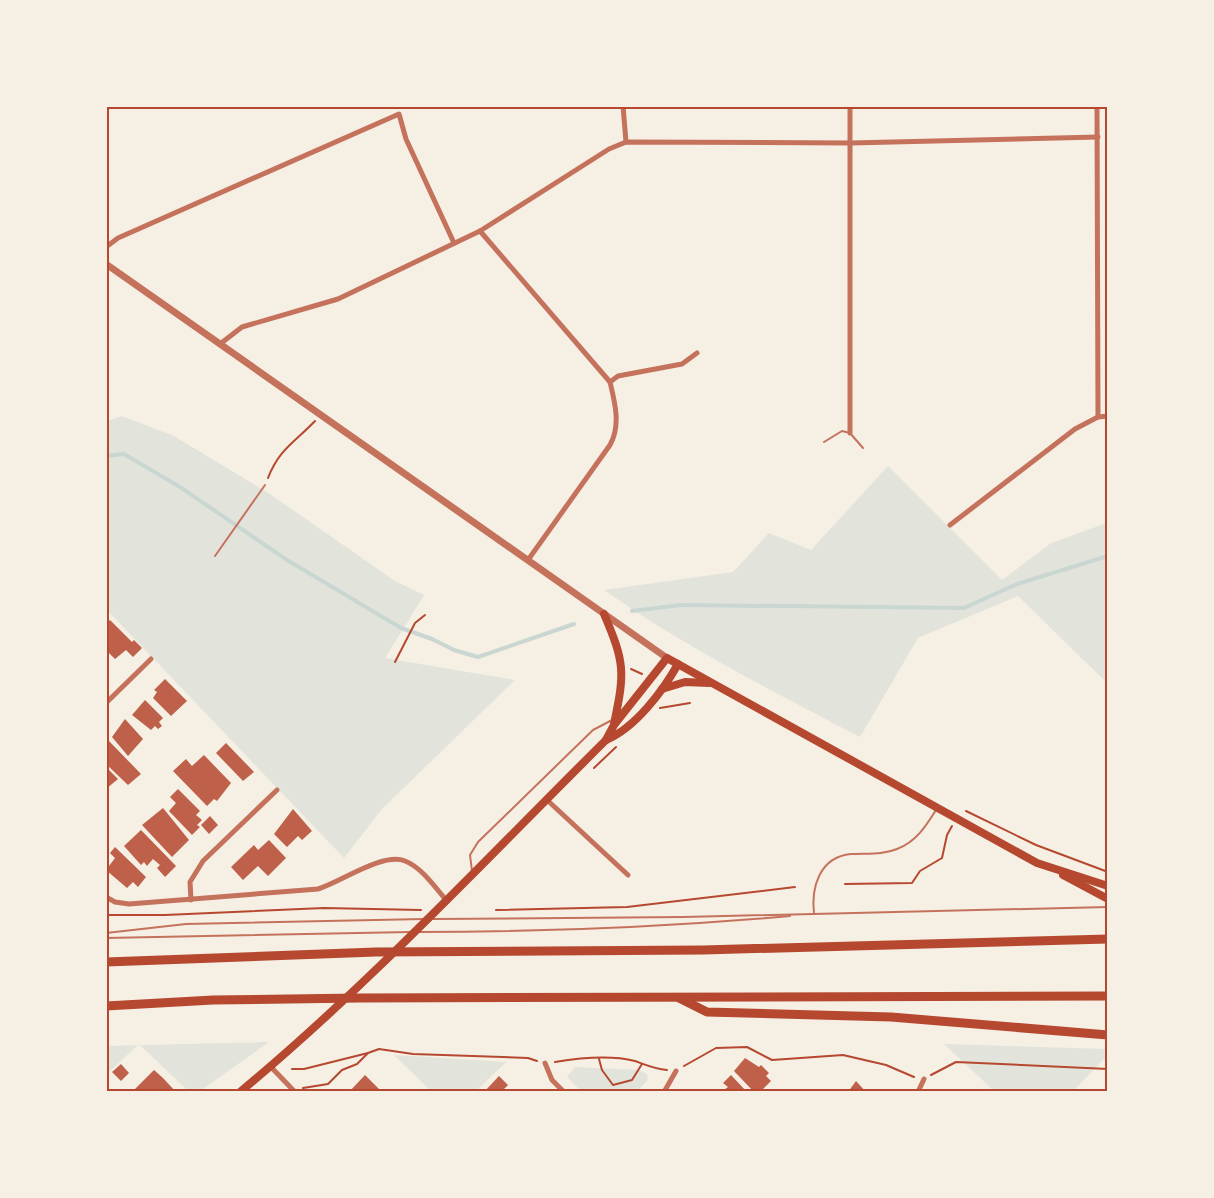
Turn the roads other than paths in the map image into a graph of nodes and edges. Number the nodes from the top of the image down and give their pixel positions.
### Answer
1 (623, 106) edge
2 (850, 106) edge
3 (1097, 106) edge
4 (1098, 137) junction
5 (626, 142) junction
6 (851, 143) junction
7 (480, 231) junction
8 (454, 243) junction
9 (106, 247) edge
10 (106, 264) edge
11 (220, 344) junction
12 (697, 353) dead end
13 (610, 382) junction
14 (1107, 416) edge
15 (1098, 417) junction
16 (850, 433) junction
17 (824, 442) dead end
18 (863, 448) dead end
19 (265, 485) road end
20 (950, 525) dead end
21 (215, 556) dead end
22 (528, 561) junction
23 (604, 614) junction
24 (667, 658) junction
25 (151, 659) dead end
26 (678, 664) junction
27 (714, 684) junction
28 (661, 690) junction
29 (106, 703) edge
30 (614, 722) junction
31 (606, 740) junction
32 (277, 790) dead end
33 (546, 799) junction
34 (936, 809) junction
35 (1054, 870) junction
36 (472, 874) junction
37 (628, 875) dead end
38 (1107, 886) edge
39 (106, 897) edge
40 (1107, 899) edge
41 (190, 900) junction
42 (443, 902) junction
43 (1107, 907) edge
44 (814, 914) junction
45 (106, 933) edge
46 (106, 938) edge
47 (1107, 939) edge
48 (106, 962) edge
49 (1107, 996) edge
50 (679, 997) junction
51 (106, 1006) edge
52 (1107, 1035) edge
53 (545, 1063) dead end
54 (270, 1066) junction
55 (676, 1071) road end
56 (924, 1079) road end
57 (240, 1092) edge
58 (296, 1092) edge
59 (564, 1092) edge
60 (664, 1092) edge
61 (918, 1092) edge

1 - 5 street
2 - 6 street
3 - 4 street
4 - 6 street
4 - 15 street
5 - 6 street
5 - 7 street
6 - 16 street
7 - 8 street
7 - 13 street
8 - 9 street
8 - 11 street
10 - 11 street
11 - 22 street
12 - 13 street
13 - 22 street
14 - 15 street
15 - 20 street
16 - 17 lane
16 - 18 lane
19 - 21 lane
22 - 23 street
23 - 24 street
23 - 30 main road
24 - 26 main road
24 - 30 main road
25 - 29 street
26 - 27 main road
26 - 28 main road
27 - 28 main road
27 - 34 main road
28 - 31 main road
30 - 31 main road
30 - 36 lane
31 - 33 main road
32 - 41 street
33 - 36 main road
33 - 37 street
34 - 35 main road
34 - 44 lane
35 - 38 main road
35 - 40 main road
36 - 42 main road
39 - 41 street
41 - 42 street
42 - 54 main road
43 - 44 lane
44 - 45 lane
44 - 46 lane
47 - 48 highway
49 - 50 highway
50 - 51 highway
50 - 52 highway
53 - 59 street
54 - 57 main road
54 - 58 street
55 - 60 street
56 - 61 street

